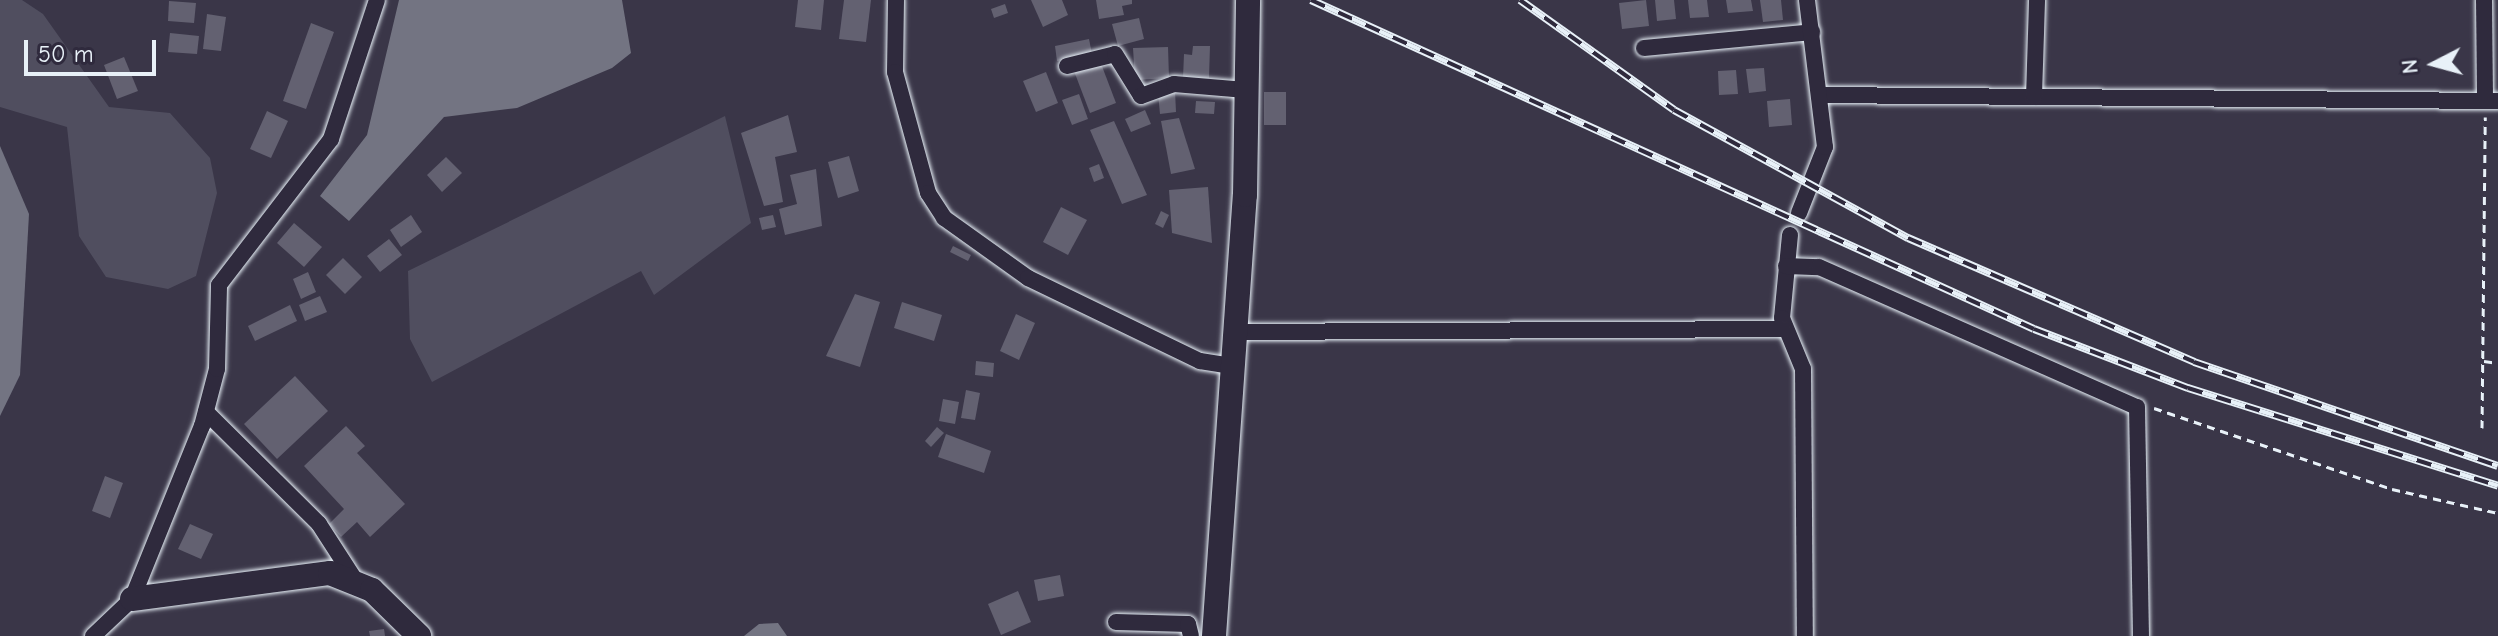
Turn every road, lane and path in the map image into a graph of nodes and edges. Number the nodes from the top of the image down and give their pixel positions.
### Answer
1 (377, 0) edge
2 (896, 0) edge
3 (1248, 0) edge
4 (1807, 0) edge
5 (2037, 0) edge
6 (2484, 0) edge
7 (1812, 32) junction
8 (1644, 48) dead end
9 (1067, 66) dead end
10 (1246, 90) junction
11 (1820, 95) junction
12 (2034, 97) junction
13 (2492, 101) edge
14 (1799, 213) dead end
15 (1790, 235) dead end
16 (1786, 266) junction
17 (1783, 329) junction
18 (1235, 332) junction
19 (2484, 361) junction
20 (2498, 363) edge
21 (1232, 366) junction
22 (2137, 407) junction
23 (206, 412) junction
24 (2482, 428) dead end
25 (2498, 513) edge
26 (354, 578) junction
27 (132, 599) junction
28 (1116, 622) dead end
29 (93, 636) edge
30 (419, 636) edge
31 (1191, 636) edge
32 (1214, 636) edge
33 (1805, 636) edge
34 (2141, 636) edge

1 - 23 street
2 - 21 street
3 - 10 street
4 - 7 street
5 - 12 street
6 - 13 street
7 - 8 street
7 - 11 street
9 - 10 street
10 - 18 street
11 - 12 street
11 - 14 street
12 - 13 street
13 - 19 path
15 - 16 street
16 - 17 street
16 - 22 street
17 - 18 street
17 - 33 street
18 - 21 street
19 - 20 path
19 - 24 path
21 - 32 street
22 - 25 path
22 - 34 street
23 - 26 street
23 - 27 street
26 - 27 street
26 - 30 street
27 - 29 street
28 - 31 street

